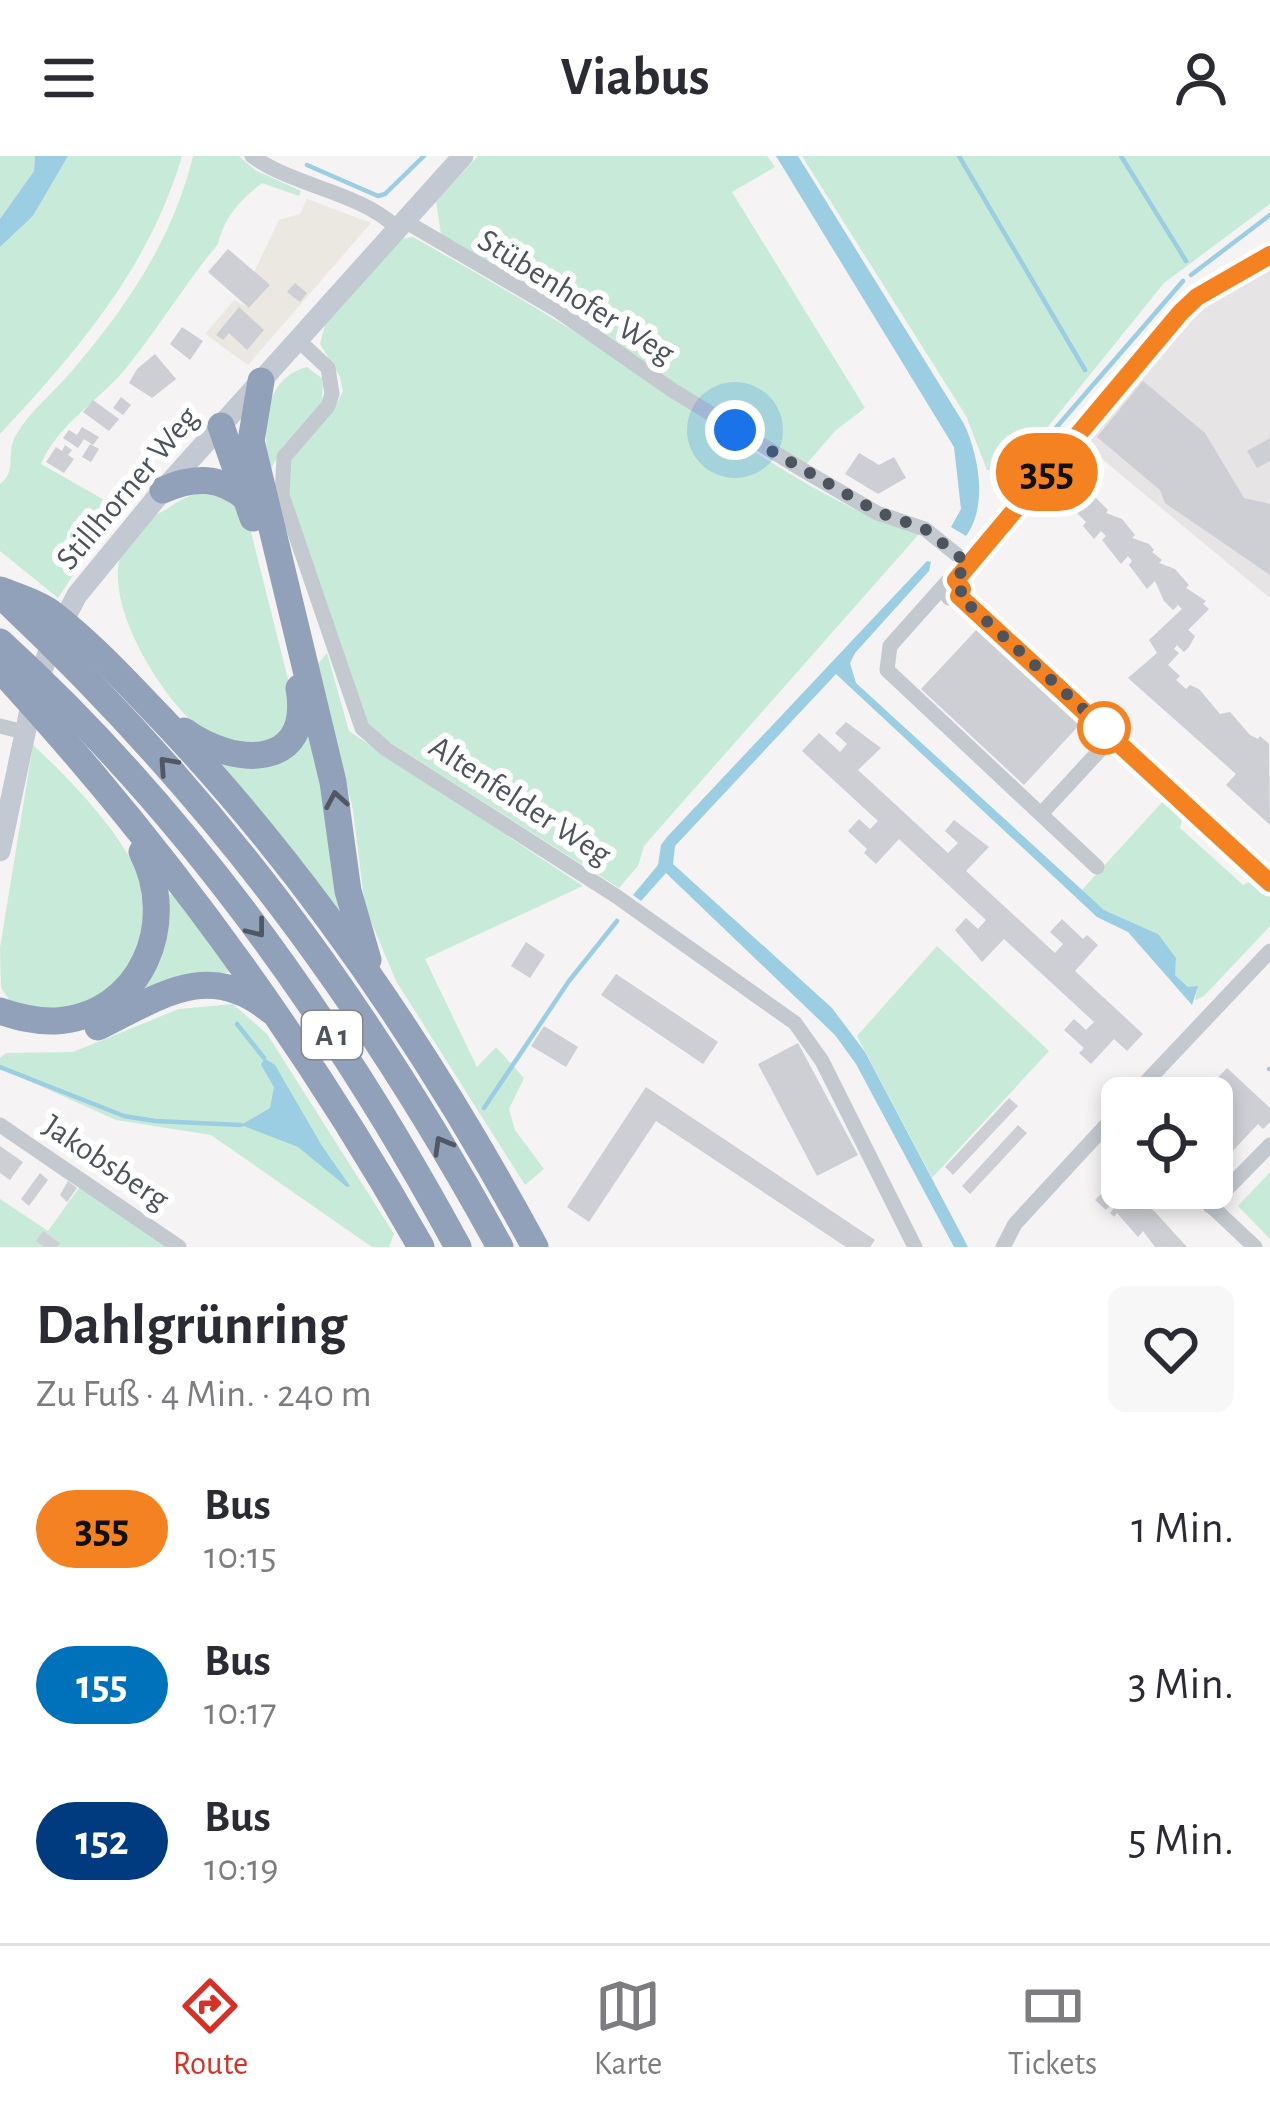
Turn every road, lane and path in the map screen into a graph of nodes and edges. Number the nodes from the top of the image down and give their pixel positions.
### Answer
1 (252, 156) edge
2 (280, 156) edge
3 (464, 156) edge
4 (288, 176) junction
5 (400, 223) junction
6 (1270, 255) edge
7 (297, 339) junction
8 (261, 381) junction
9 (220, 425) junction
10 (251, 441) junction
11 (163, 490) junction
12 (248, 499) junction
13 (967, 563) junction
14 (953, 589) junction
15 (0, 592) edge
16 (0, 642) edge
17 (68, 643) junction
18 (13, 672) edge
19 (145, 702) junction
20 (39, 712) junction
21 (0, 726) edge
22 (1113, 736) junction
23 (118, 806) junction
24 (1041, 814) junction
25 (0, 851) edge
26 (1097, 867) dead end
27 (1270, 883) edge
28 (1270, 951) edge
29 (381, 992) junction
30 (0, 1011) edge
31 (0, 1032) edge
32 (292, 1032) junction
33 (1151, 1077) edge
34 (0, 1125) edge
35 (1101, 1135) edge
36 (1270, 1145) edge
37 (1233, 1183) edge
38 (1213, 1209) edge
39 (536, 1241) edge
40 (179, 1247) edge
41 (421, 1247) edge
42 (458, 1247) edge
43 (500, 1247) edge
44 (915, 1247) edge
45 (1003, 1247) edge
46 (1255, 1247) edge

1 - 4 street, Stübenhofer Weg
2 - 4 street
3 - 5 main road, Stillhorner Weg
4 - 5 street, Stübenhofer Weg
5 - 7 main road, Stillhorner Weg
5 - 13 street, Stübenhofer Weg
6 - 13 street
7 - 8 main road, Stillhorner Weg
7 - 44 street, Altenfelder Weg
8 - 9 main road, Stillhorner Weg
8 - 10 highway
9 - 10 highway
9 - 11 main road, Stillhorner Weg
9 - 12 highway
29 -> 10 highway
11 - 12 highway
11 - 20 main road, Stillhorner Weg
12 - 19 highway
13 - 14 street
14 - 22 street
14 - 24 street
15 - 17 highway, A 1
16 - 18 highway, A 1
17 - 19 highway
43 -> 17 highway, A 1
18 - 20 highway, A 1
19 - 29 highway
20 - 21 street
20 - 23 highway
20 - 25 main road, Stillhorner Weg
20 -> 42 highway, A 1
22 - 24 street
22 - 27 street
23 - 30 highway
23 - 32 highway
24 - 26 street
28 - 33 street
29 - 39 highway
31 - 32 highway
32 - 41 highway
34 - 40 street, Jakobsberg
35 - 45 street
36 - 37 street
38 - 46 street

